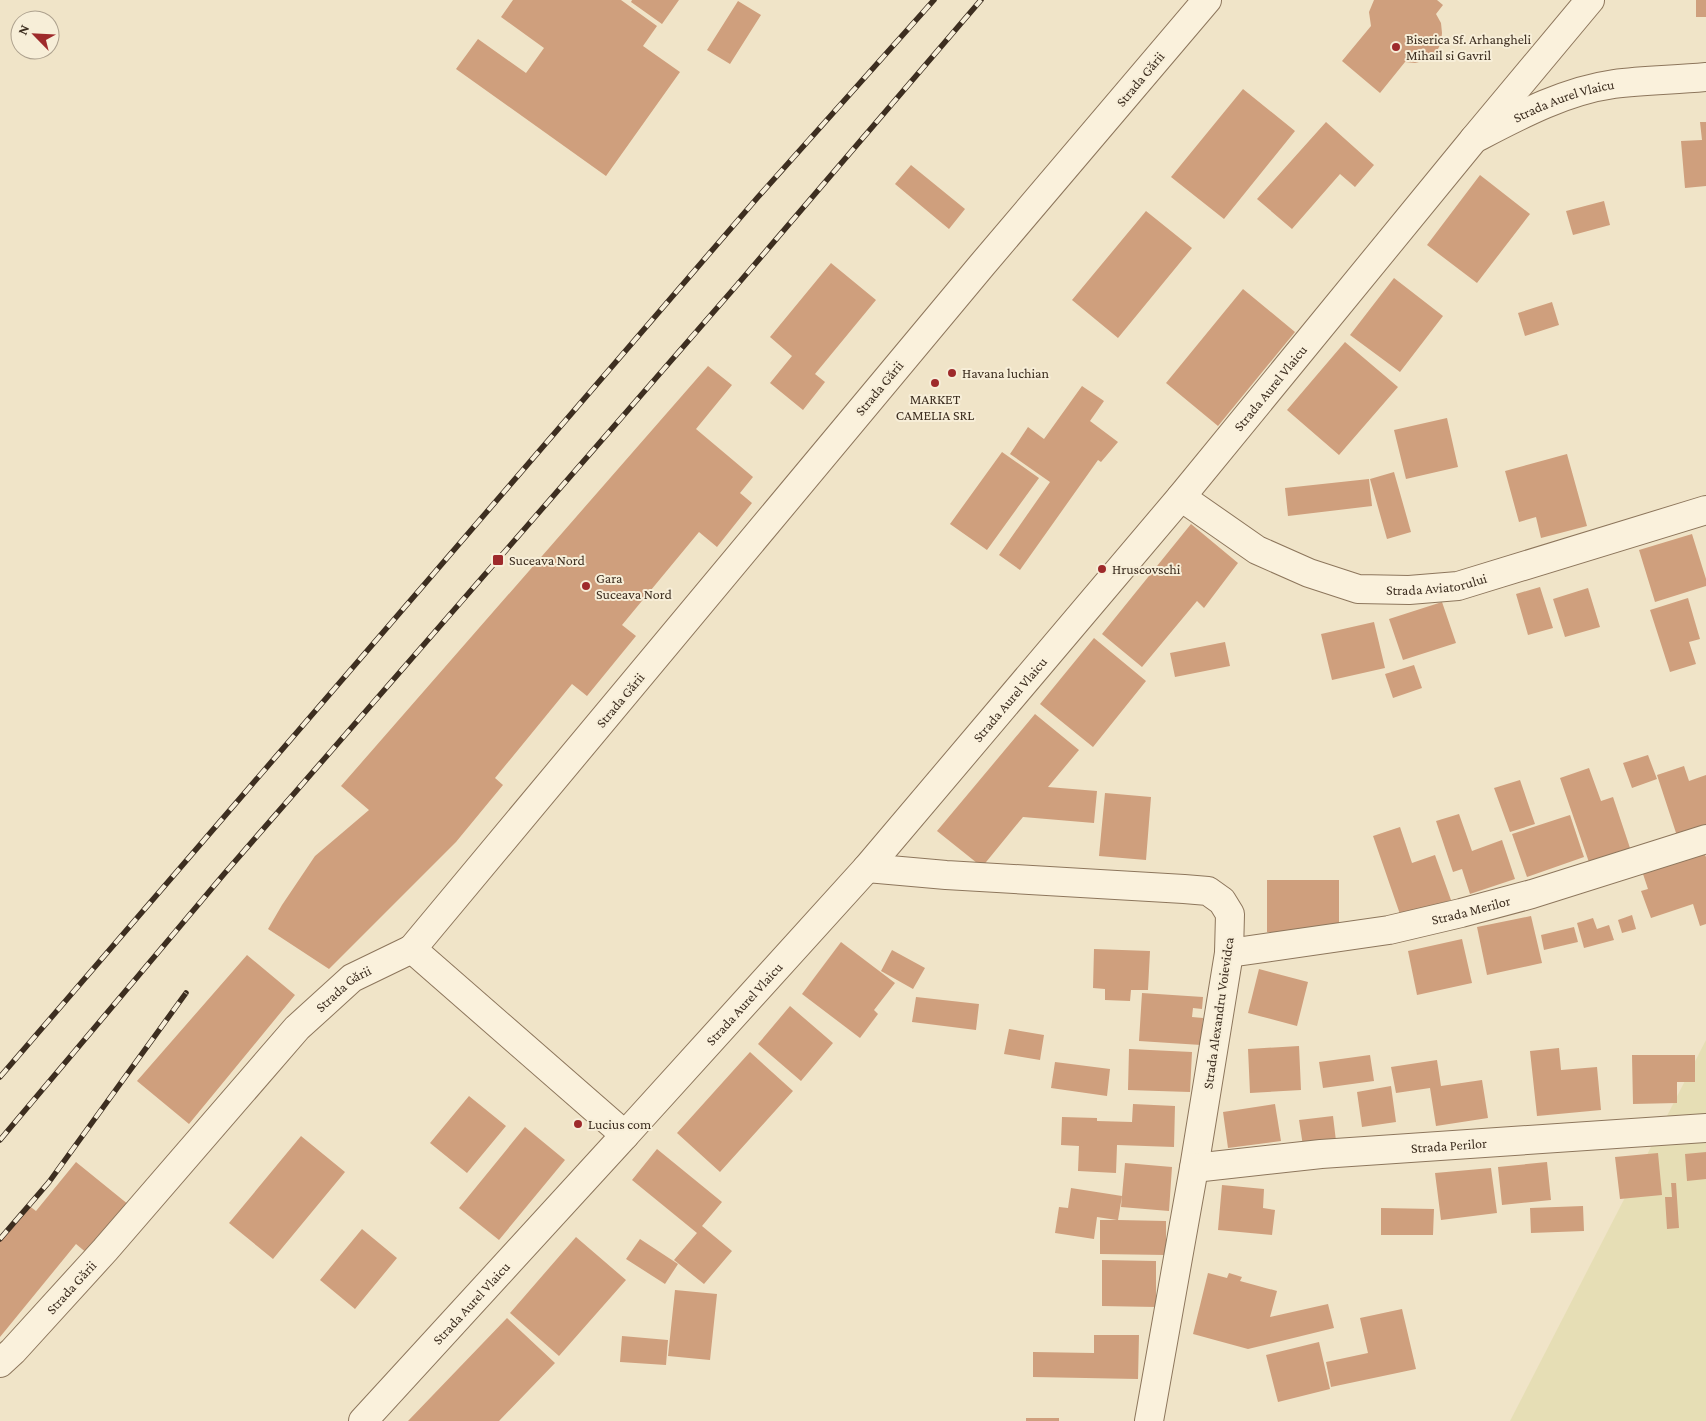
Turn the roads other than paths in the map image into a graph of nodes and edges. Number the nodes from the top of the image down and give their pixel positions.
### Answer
1 (1207, 0) edge
2 (1590, 0) edge
3 (1706, 77) edge
4 (1474, 138) junction
5 (1181, 497) junction
6 (1706, 510) edge
7 (1706, 839) edge
8 (867, 868) junction
9 (412, 949) junction
10 (1229, 953) junction
11 (1706, 1128) edge
12 (625, 1135) junction
13 (1194, 1168) junction
14 (0, 1363) edge
15 (363, 1421) edge
16 (1149, 1421) edge

1 - 9 street, Strada Gării
2 - 4 street
3 - 4 street, Strada Aurel Vlaicu
4 - 5 street, Strada Aurel Vlaicu
5 - 6 street, Strada Aviatorului
5 - 8 street, Strada Aurel Vlaicu
7 - 10 street, Strada Merilor
8 - 10 street, Strada Alexandru Voievidca
8 - 12 street, Strada Aurel Vlaicu
9 - 12 street
9 - 14 street, Strada Gării
10 - 13 street, Strada Alexandru Voievidca
11 - 13 street, Strada Perilor
12 - 15 street, Strada Aurel Vlaicu
13 - 16 street, Strada Alexandru Voievidca

